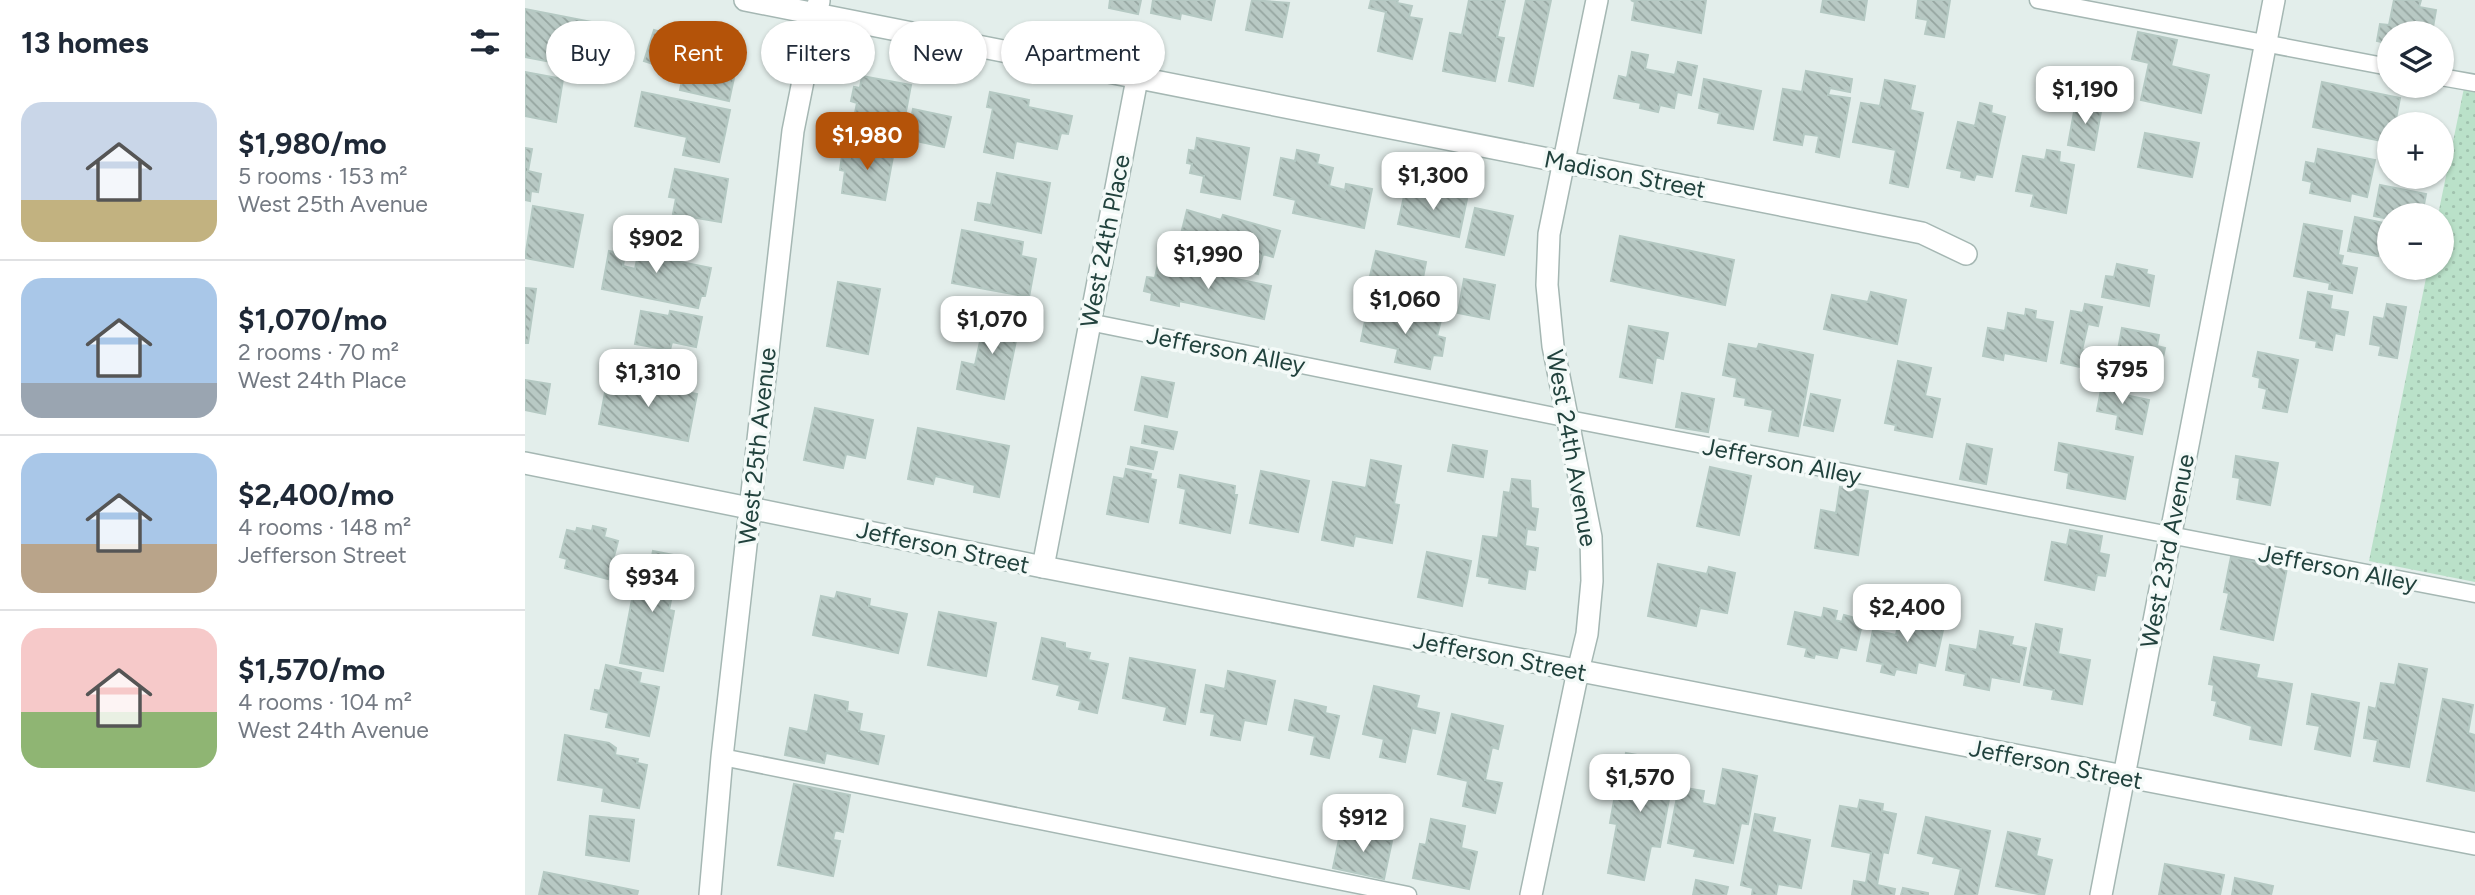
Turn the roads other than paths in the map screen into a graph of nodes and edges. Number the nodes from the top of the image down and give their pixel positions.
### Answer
1 (745, 0) edge
2 (1597, 0) edge
3 (2038, 0) edge
4 (2274, 0) edge
5 (818, 7) edge
6 (2265, 44) junction
7 (1001, 48) edge
8 (2377, 65) edge
9 (2454, 79) edge
10 (2475, 83) edge
11 (1136, 84) edge
12 (1163, 84) edge
13 (1564, 162) junction
14 (1966, 254) dead end
15 (1089, 323) junction
16 (1569, 419) junction
17 (525, 463) edge
18 (750, 507) junction
19 (2170, 536) junction
20 (1043, 567) junction
21 (2475, 594) edge
22 (1578, 671) junction
23 (722, 757) junction
24 (2123, 777) junction
25 (2475, 845) edge
26 (710, 895) edge
27 (1408, 895) edge
28 (1531, 895) edge
29 (2101, 895) edge

1 - 5 street, Madison Street
2 - 13 street, West 24th Avenue
3 - 6 lane
4 - 6 street, West 23rd Avenue
5 - 7 street, Madison Street
5 - 18 street, West 25th Avenue
6 - 8 lane
6 - 19 street, West 23rd Avenue
9 - 10 lane
11 - 15 street, West 24th Place
12 - 13 street, Madison Street
13 - 14 street, Madison Street
13 - 16 street, West 24th Avenue
15 - 16 lane, Jefferson Alley
15 - 20 street, West 24th Place
16 - 19 lane, Jefferson Alley
16 - 22 street, West 24th Avenue
17 - 18 street, Jefferson Street
18 - 20 street, Jefferson Street
18 - 23 street, West 25th Avenue
19 - 21 lane, Jefferson Alley
19 - 24 street, West 23rd Avenue
20 - 22 street, Jefferson Street
22 - 24 street, Jefferson Street
22 - 28 street, West 24th Avenue
23 - 26 street, West 25th Avenue
23 - 27 lane
24 - 25 street, Jefferson Street
24 - 29 street, West 23rd Avenue

